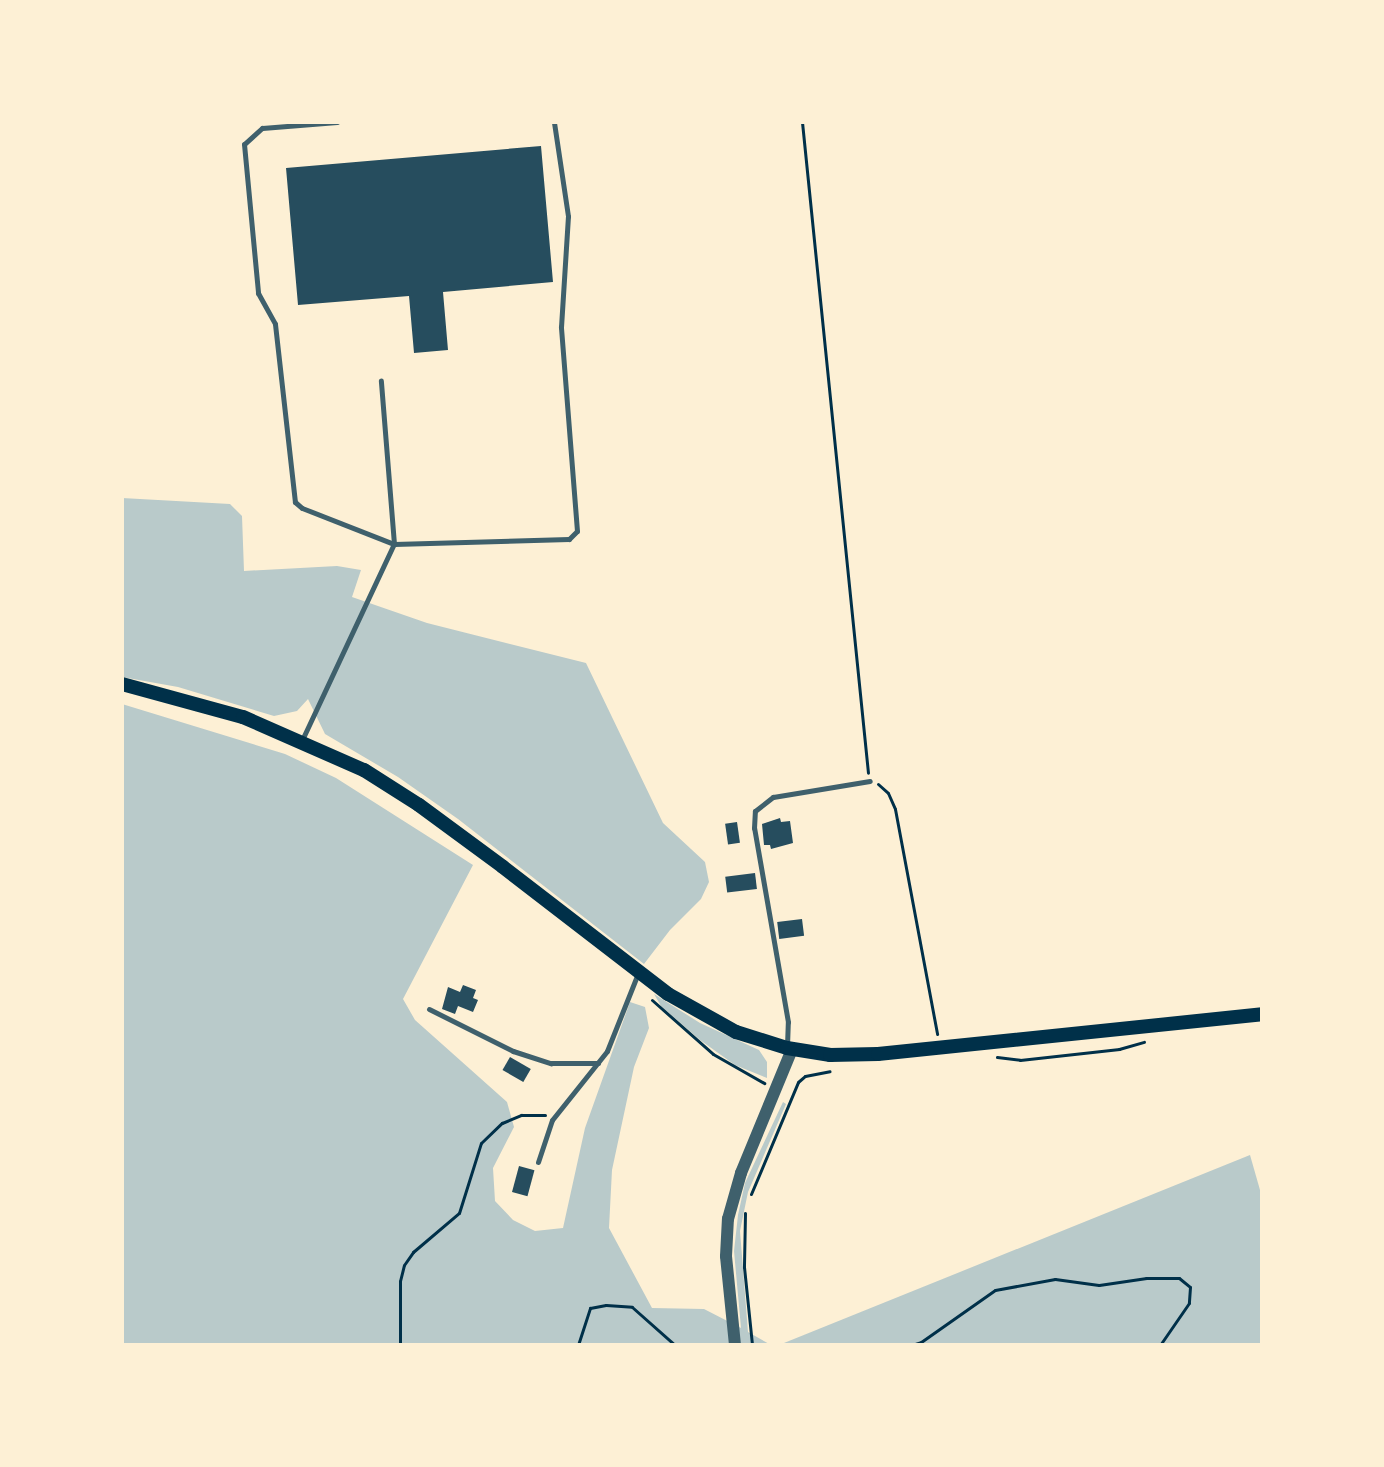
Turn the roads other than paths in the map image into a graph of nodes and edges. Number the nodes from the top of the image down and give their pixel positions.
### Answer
1 (337, 122) edge
2 (554, 122) edge
3 (381, 381) dead end
4 (394, 544) junction
5 (122, 684) edge
6 (302, 741) junction
7 (870, 781) road end
8 (636, 976) junction
9 (429, 1009) dead end
10 (1262, 1014) edge
11 (789, 1048) junction
12 (599, 1063) junction
13 (538, 1162) dead end
14 (735, 1345) edge

1 - 4 lane
2 - 4 lane
3 - 4 lane
4 - 6 lane
5 - 6 main road
6 - 8 main road
7 - 11 lane
8 - 11 main road
8 - 12 lane
9 - 12 lane
10 - 11 main road
11 - 14 street
12 - 13 lane

